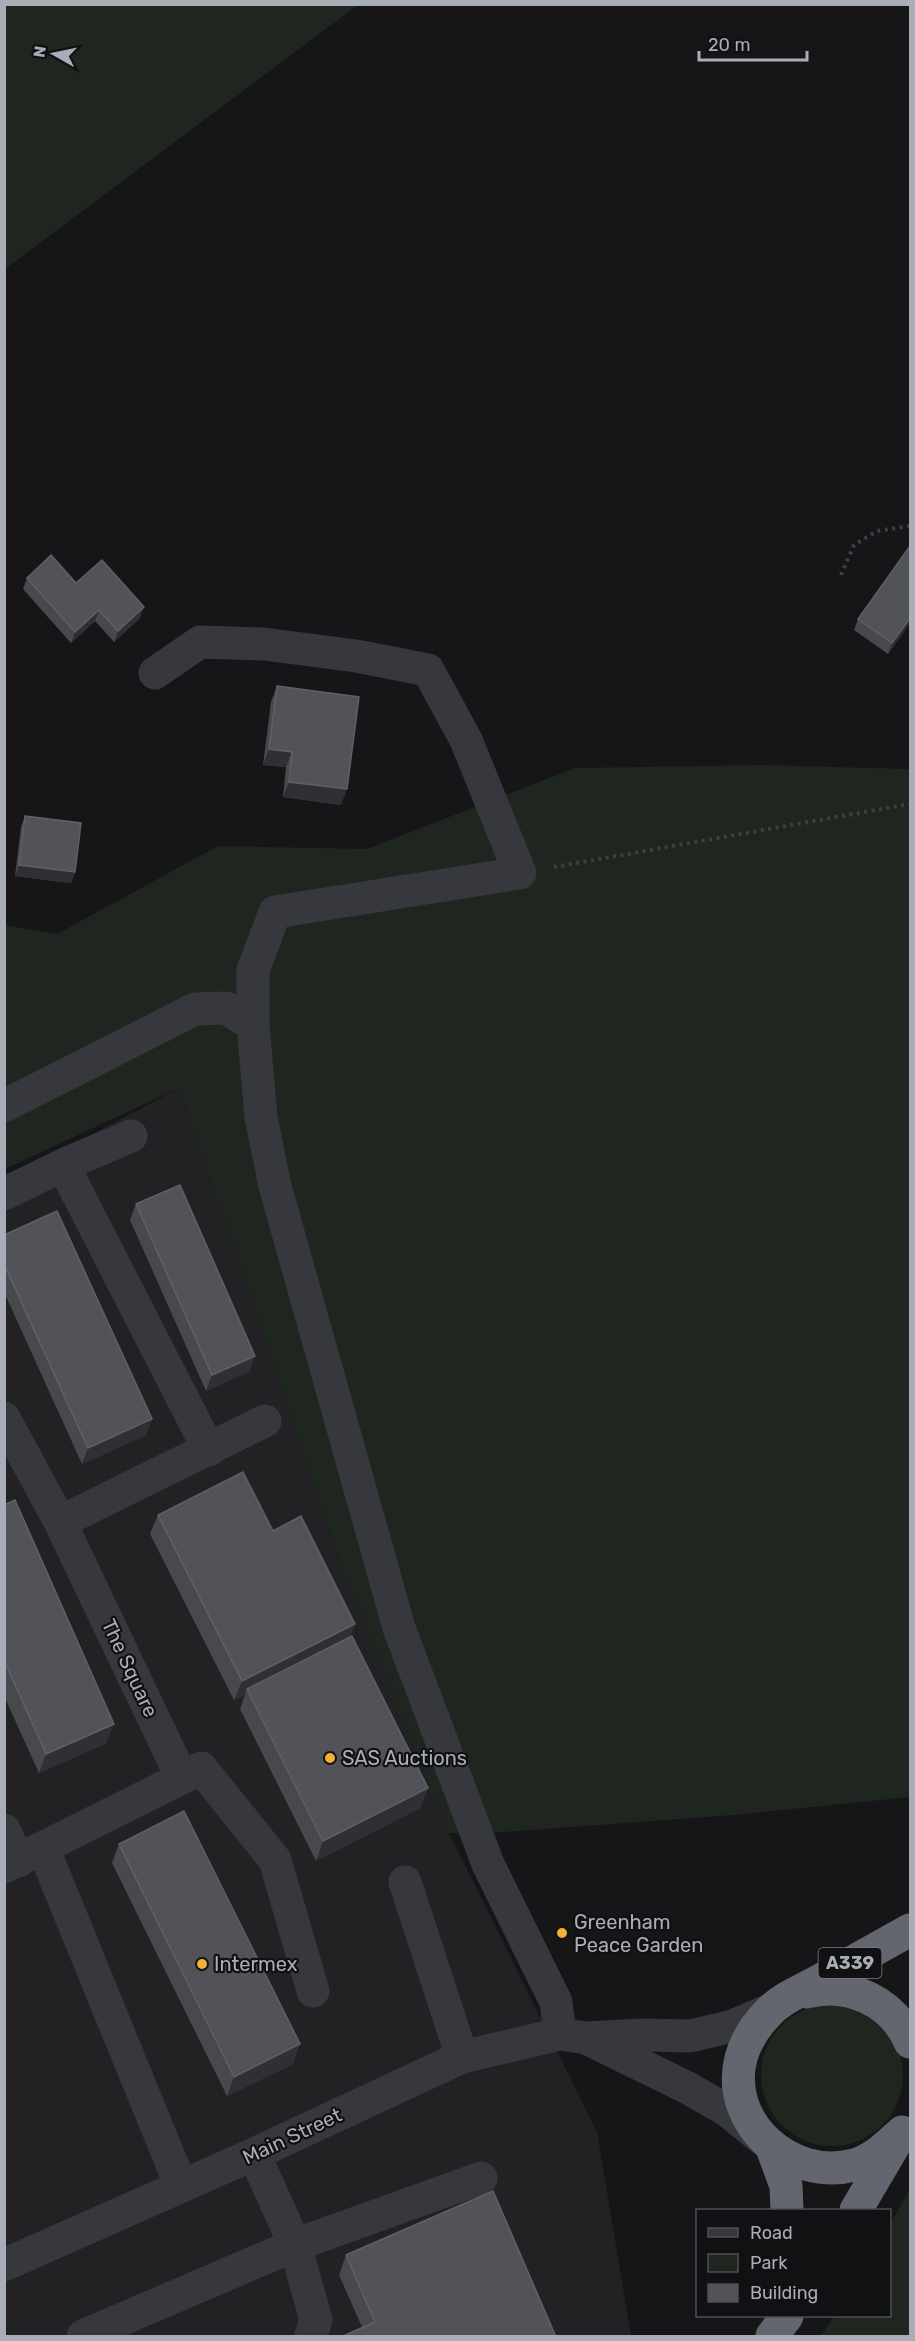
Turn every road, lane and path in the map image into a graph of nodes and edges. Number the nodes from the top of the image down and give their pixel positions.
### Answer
1 (910, 526) edge
2 (841, 575) dead end
3 (155, 674) dead end
4 (910, 804) edge
5 (520, 873) junction
6 (253, 1025) junction
7 (4, 1107) edge
8 (131, 1136) dead end
9 (63, 1165) junction
10 (4, 1194) edge
11 (265, 1421) dead end
12 (5, 1423) edge
13 (209, 1450) junction
14 (60, 1521) junction
15 (182, 1778) junction
16 (4, 1830) edge
17 (22, 1858) edge
18 (405, 1882) dead end
19 (910, 1930) edge
20 (313, 1991) dead end
21 (780, 2003) junction
22 (573, 2036) junction
23 (910, 2042) edge
24 (462, 2057) junction
25 (906, 2124) edge
26 (767, 2144) junction
27 (254, 2154) junction
28 (481, 2178) dead end
29 (181, 2186) junction
30 (787, 2209) edge
31 (857, 2209) edge
32 (295, 2245) junction
33 (4, 2265) edge
34 (773, 2317) edge
35 (786, 2317) edge
36 (83, 2337) edge
37 (311, 2337) edge
38 (770, 2337) edge

1 - 2 path
3 - 5 street
4 - 5 path
5 - 6 street
6 - 7 street
6 - 22 street
8 - 9 street
9 - 10 street
9 - 13 street
11 - 13 street
12 - 14 street, The Square
13 - 14 street
14 - 15 street, The Square
15 - 17 street
15 - 20 street
16 - 17 street
17 - 29 street
18 - 24 street
19 - 21 highway, A339
21 - 22 street, Main Street
21 - 23 highway
21 - 26 highway
22 - 24 street, Main Street
22 - 26 street
24 - 27 street, Main Street
25 - 26 highway
25 - 31 highway
26 - 30 highway
27 - 29 street, Main Street
27 - 32 street
28 - 32 street
29 - 33 street, Main Street
32 - 36 street
32 - 37 street
34 - 38 highway
35 - 38 highway

